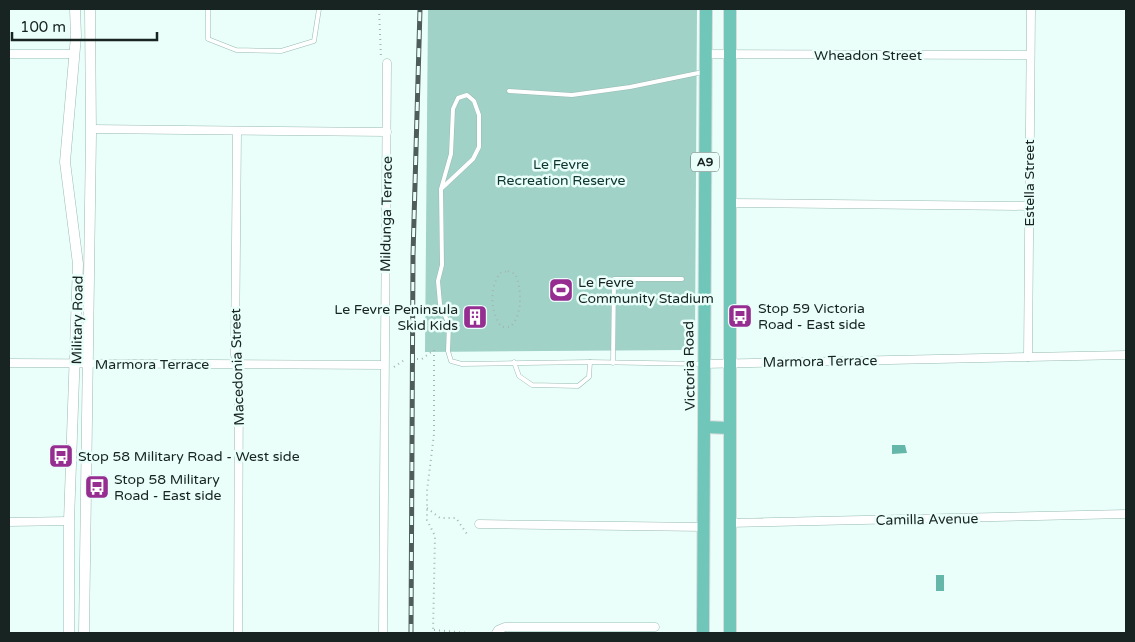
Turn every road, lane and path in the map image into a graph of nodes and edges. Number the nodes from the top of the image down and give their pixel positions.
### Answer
1 (75, 9) edge
2 (90, 9) edge
3 (208, 9) edge
4 (319, 9) edge
5 (379, 9) edge
6 (706, 9) edge
7 (730, 9) edge
8 (1031, 9) edge
9 (9, 54) edge
10 (74, 54) junction
11 (705, 54) junction
12 (730, 54) junction
13 (1030, 55) junction
14 (387, 63) joint
15 (705, 72) junction
16 (509, 91) dead end
17 (91, 129) junction
18 (237, 130) junction
19 (387, 132) junction
20 (441, 189) junction
21 (730, 203) junction
22 (1029, 206) junction
23 (682, 279) dead end
24 (493, 301) joint
25 (1126, 354) edge
26 (1028, 357) junction
27 (406, 359) dead end
28 (417, 359) dead end
29 (514, 362) junction
30 (590, 362) junction
31 (613, 362) junction
32 (9, 363) edge
33 (729, 363) junction
34 (81, 364) junction
35 (704, 364) junction
36 (239, 365) junction
37 (384, 365) junction
38 (394, 366) dead end
39 (704, 427) junction
40 (728, 428) junction
41 (427, 508) junction
42 (1126, 514) edge
43 (9, 522) edge
44 (69, 522) junction
45 (728, 523) junction
46 (480, 524) dead end
47 (704, 527) junction
48 (467, 534) dead end
49 (655, 627) dead end
50 (433, 629) junction
51 (69, 633) edge
52 (84, 633) edge
53 (238, 633) edge
54 (383, 633) edge
55 (433, 633) edge
56 (469, 633) edge
57 (496, 633) edge
58 (703, 633) edge
59 (730, 633) edge

1 - 10 street, Military Road
2 - 17 street, Military Road
3 - 4 lane
5 - 14 path
6 - 11 highway, Victoria Road / A9
7 - 12 highway, A9
8 - 13 street, Estella Street
9 - 10 street
10 - 34 street, Military Road
11 - 12 street, Wheadon Street
11 - 15 highway, Victoria Road / A9
12 - 13 street, Wheadon Street
12 - 21 highway, A9
13 - 22 street, Estella Street
14 - 19 street, Mildunga Terrace
15 - 16 lane
15 - 35 highway, Victoria Road / A9
17 - 18 street
17 - 34 street, Military Road
18 - 19 street
18 - 36 street, Macedonia Street
19 - 37 street, Mildunga Terrace
20 - 20 lane
20 - 29 lane, Marmora Terrace
21 - 22 street
21 - 33 highway, A9
22 - 26 street, Estella Street
23 - 31 lane
24 - 24 path
25 - 26 street, Marmora Terrace
26 - 33 street, Marmora Terrace
27 - 38 path
28 - 41 path
29 - 30 lane, Marmora Terrace
29 - 30 lane
30 - 31 lane, Marmora Terrace
31 - 35 lane, Marmora Terrace
32 - 34 street, Marmora Terrace
33 - 35 street, Marmora Terrace
33 - 40 highway, A9
34 - 36 street, Marmora Terrace
34 - 44 street, Military Road
34 - 52 street, Military Road
35 - 39 highway, Victoria Road / A9
36 - 37 street, Marmora Terrace
36 - 53 street, Macedonia Street
37 - 54 street, Mildunga Terrace
39 - 40 highway
39 - 47 highway, Victoria Road / A9
40 - 45 highway, A9
41 - 48 path
41 - 50 path
42 - 45 street, Camilla Avenue
43 - 44 street
44 - 51 street, Military Road
45 - 59 highway, A9
46 - 47 street
47 - 58 highway, Victoria Road / A9
49 - 57 street
50 - 55 path
50 - 56 path

